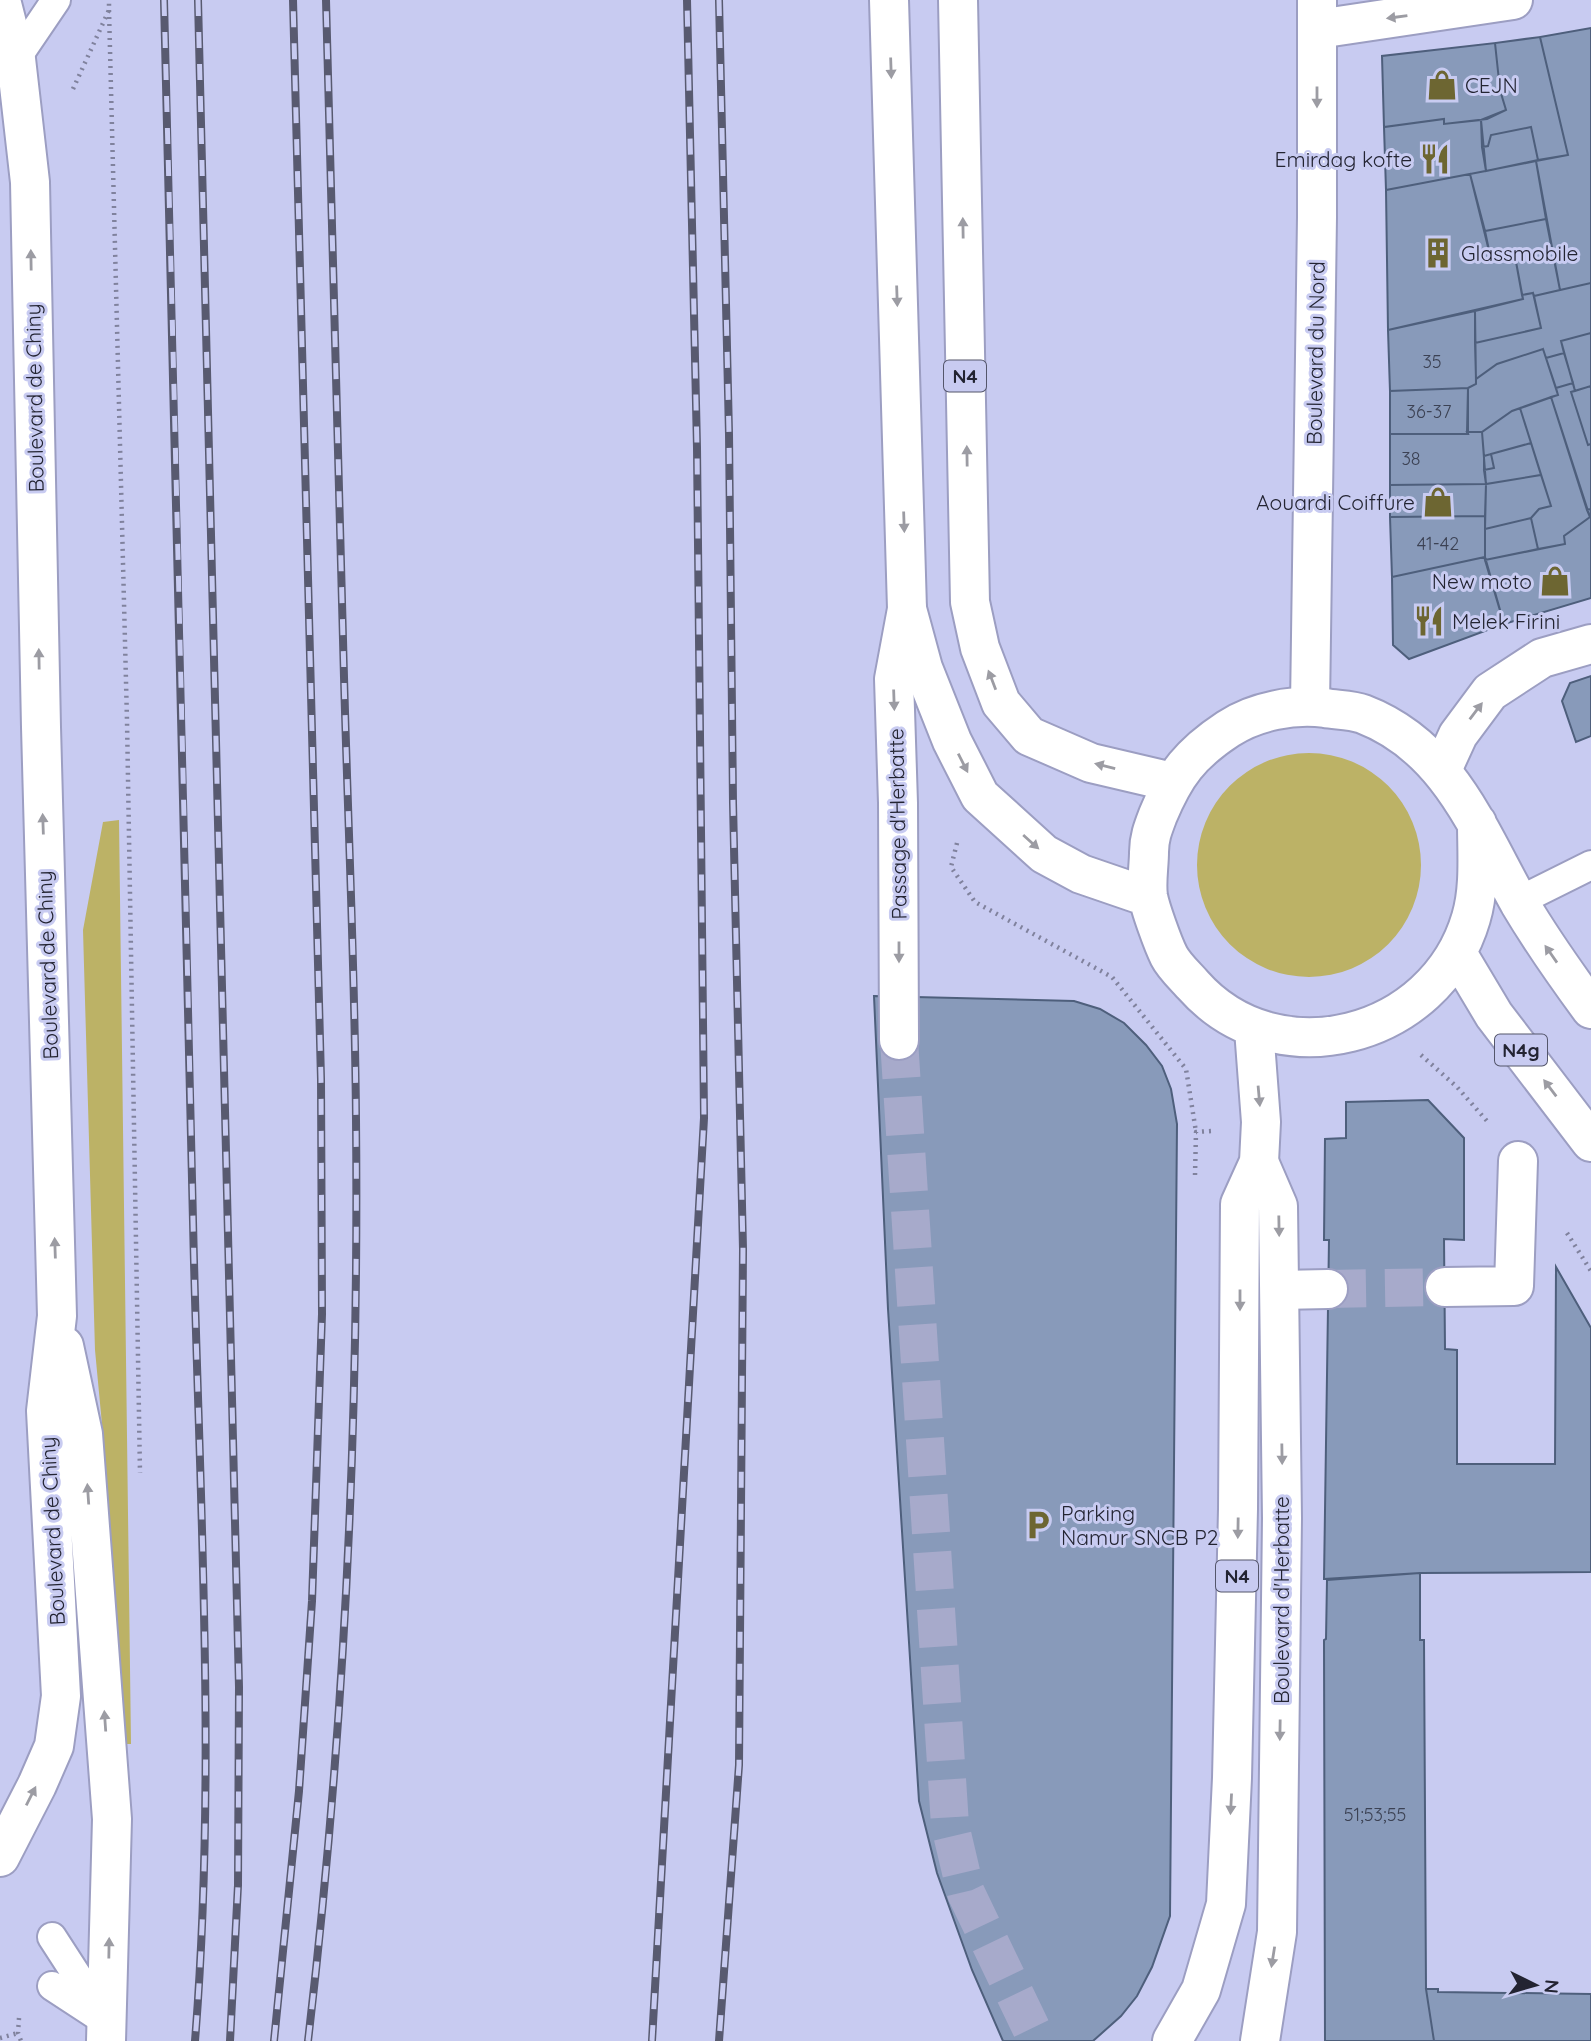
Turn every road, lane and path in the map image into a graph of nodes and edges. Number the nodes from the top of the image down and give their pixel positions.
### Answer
1 (1, 0) edge
2 (56, 0) edge
3 (889, 0) edge
4 (957, 0) edge
5 (1513, 0) edge
6 (109, 10) dead end
7 (1317, 14) edge
8 (16, 59) junction
9 (907, 609) junction
10 (1591, 644) edge
11 (1310, 706) junction
12 (1443, 770) junction
13 (1172, 782) junction
14 (980, 796) junction
15 (1477, 823) junction
16 (1591, 865) edge
17 (1148, 897) junction
18 (1519, 901) junction
19 (1457, 953) junction
20 (1591, 1009) edge
21 (1254, 1029) junction
22 (899, 1040) tunnel mouth
23 (1196, 1132) dead end
24 (1591, 1142) edge
25 (1518, 1161) dead end
26 (1259, 1162) junction
27 (1445, 1287) tunnel mouth
28 (1328, 1289) tunnel mouth
29 (1280, 1290) junction
30 (57, 1316) junction
31 (140, 1474) dead end
32 (0, 1857) edge
33 (52, 1937) dead end
34 (52, 1986) dead end
35 (106, 2031) edge
36 (18, 2033) dead end
37 (0, 2038) edge
38 (1172, 2041) edge
39 (1260, 2041) edge

1 - 8 main road, Boulevard de Chiny
2 - 8 lane
3 -> 9 main road
13 -> 4 main road, N4
5 -> 7 main road
6 - 31 path
7 -> 11 main road, Boulevard du Nord
30 -> 8 main road, Boulevard de Chiny
9 -> 14 main road
9 -> 22 main road, Passage d'Herbatte
12 -> 10 main road
11 - 12 main road
11 - 13 main road
12 - 15 main road
13 - 17 main road
14 -> 17 main road
14 - 23 path
15 - 18 main road
15 - 19 main road
16 - 18 lane
17 - 21 main road
20 -> 18 main road
19 - 21 main road
24 -> 19 main road, N4g
21 -> 26 main road, N4
25 - 27 main road
26 -> 29 main road, Boulevard d'Herbatte
26 -> 38 main road, N4
28 - 29 main road
29 -> 39 main road, Boulevard d'Herbatte
32 -> 30 main road, Boulevard de Chiny
35 -> 30 main road
33 - 35 lane
34 - 35 lane
36 - 37 path

